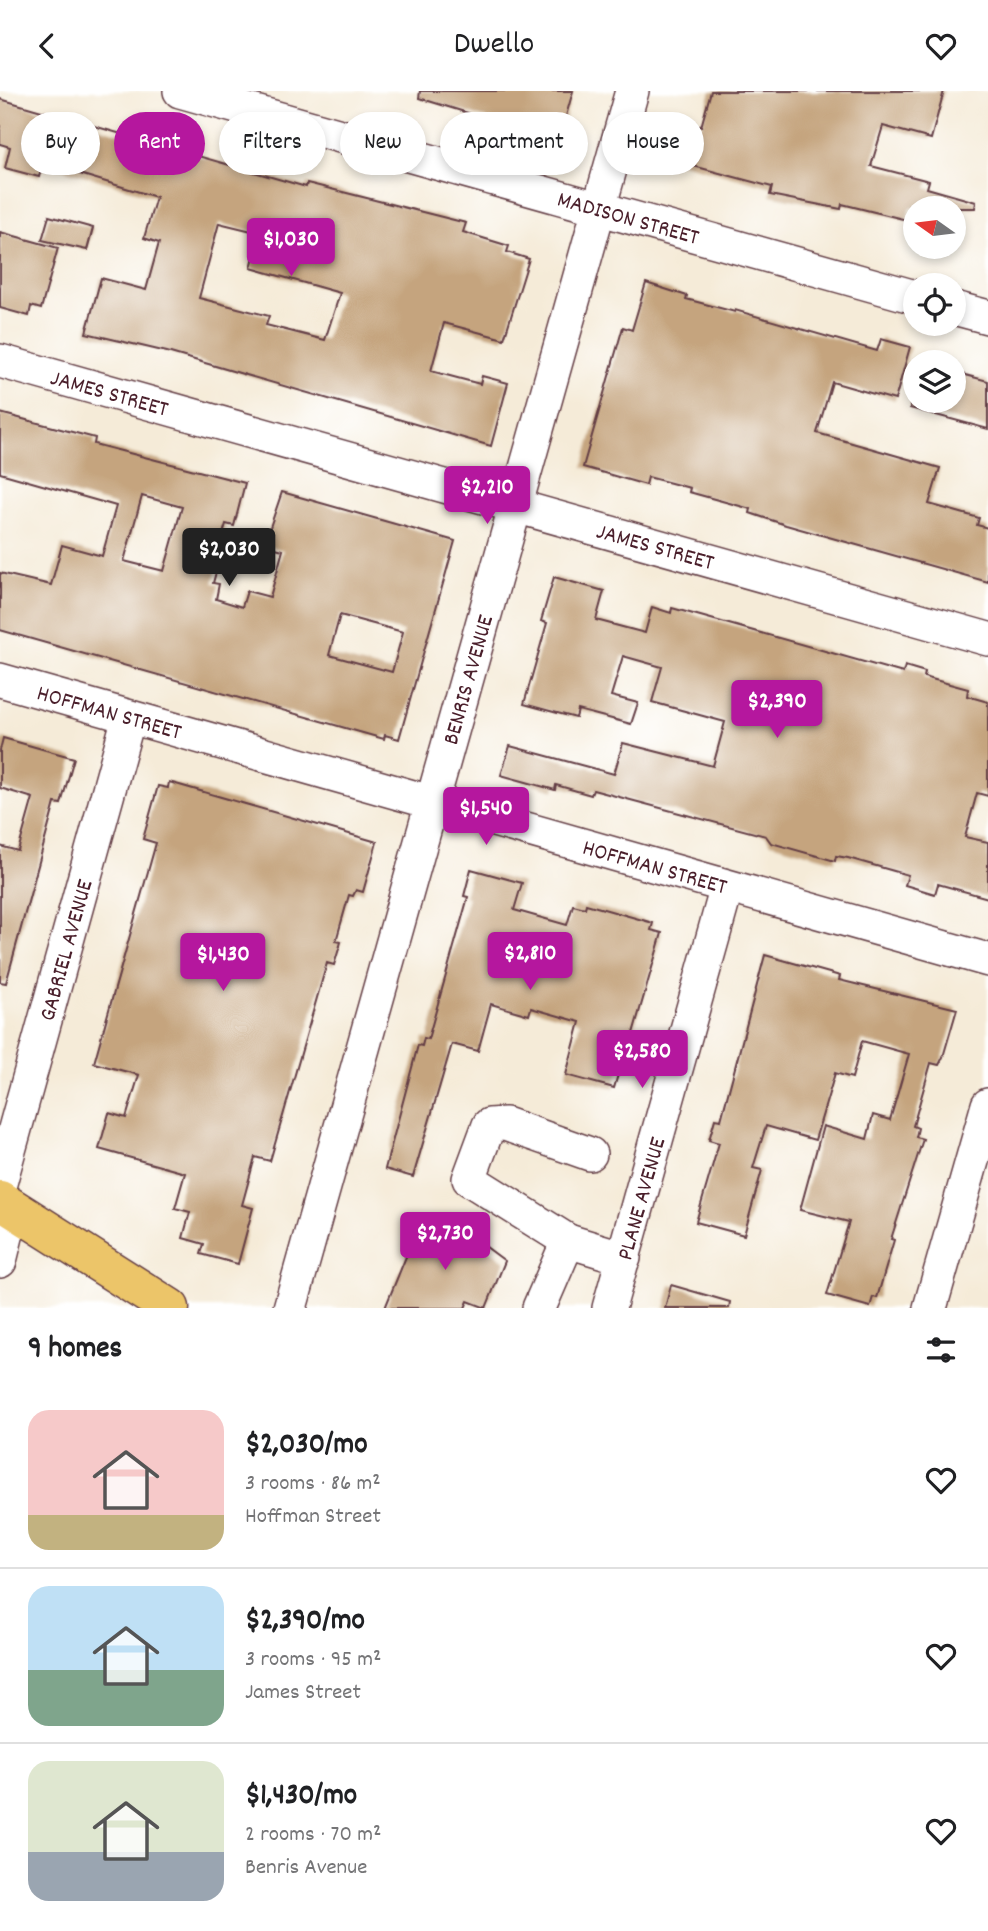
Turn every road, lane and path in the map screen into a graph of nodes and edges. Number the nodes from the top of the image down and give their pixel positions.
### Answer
1 (180, 91) edge
2 (632, 91) edge
3 (599, 208) junction
4 (903, 294) edge
5 (966, 311) edge
6 (988, 317) edge
7 (0, 361) edge
8 (515, 506) junction
9 (988, 639) edge
10 (0, 680) edge
11 (129, 717) junction
12 (431, 803) junction
13 (727, 887) junction
14 (988, 960) edge
15 (988, 1105) edge
16 (590, 1154) dead end
17 (4, 1197) edge
18 (568, 1241) junction
19 (624, 1258) junction
20 (0, 1261) edge
21 (170, 1308) edge
22 (290, 1308) edge
23 (539, 1308) edge
24 (609, 1308) edge
25 (930, 1308) edge

1 - 3 street, MADISON STREET
2 - 3 street, BENRIS AVENUE
3 - 4 street, MADISON STREET
3 - 8 street, BENRIS AVENUE
5 - 6 street
7 - 8 street, JAMES STREET
8 - 9 street, JAMES STREET
8 - 12 street, BENRIS AVENUE
10 - 11 street, HOFFMAN STREET
11 - 12 street, HOFFMAN STREET
11 - 17 street, GABRIEL AVENUE
12 - 13 street, HOFFMAN STREET
12 - 22 street, BENRIS AVENUE
13 - 14 street, HOFFMAN STREET
13 - 19 street, PLANE AVENUE
15 - 25 street
16 - 18 street
17 - 20 street, GABRIEL AVENUE
17 - 21 main road
18 - 19 street
18 - 23 street
19 - 24 street, PLANE AVENUE

